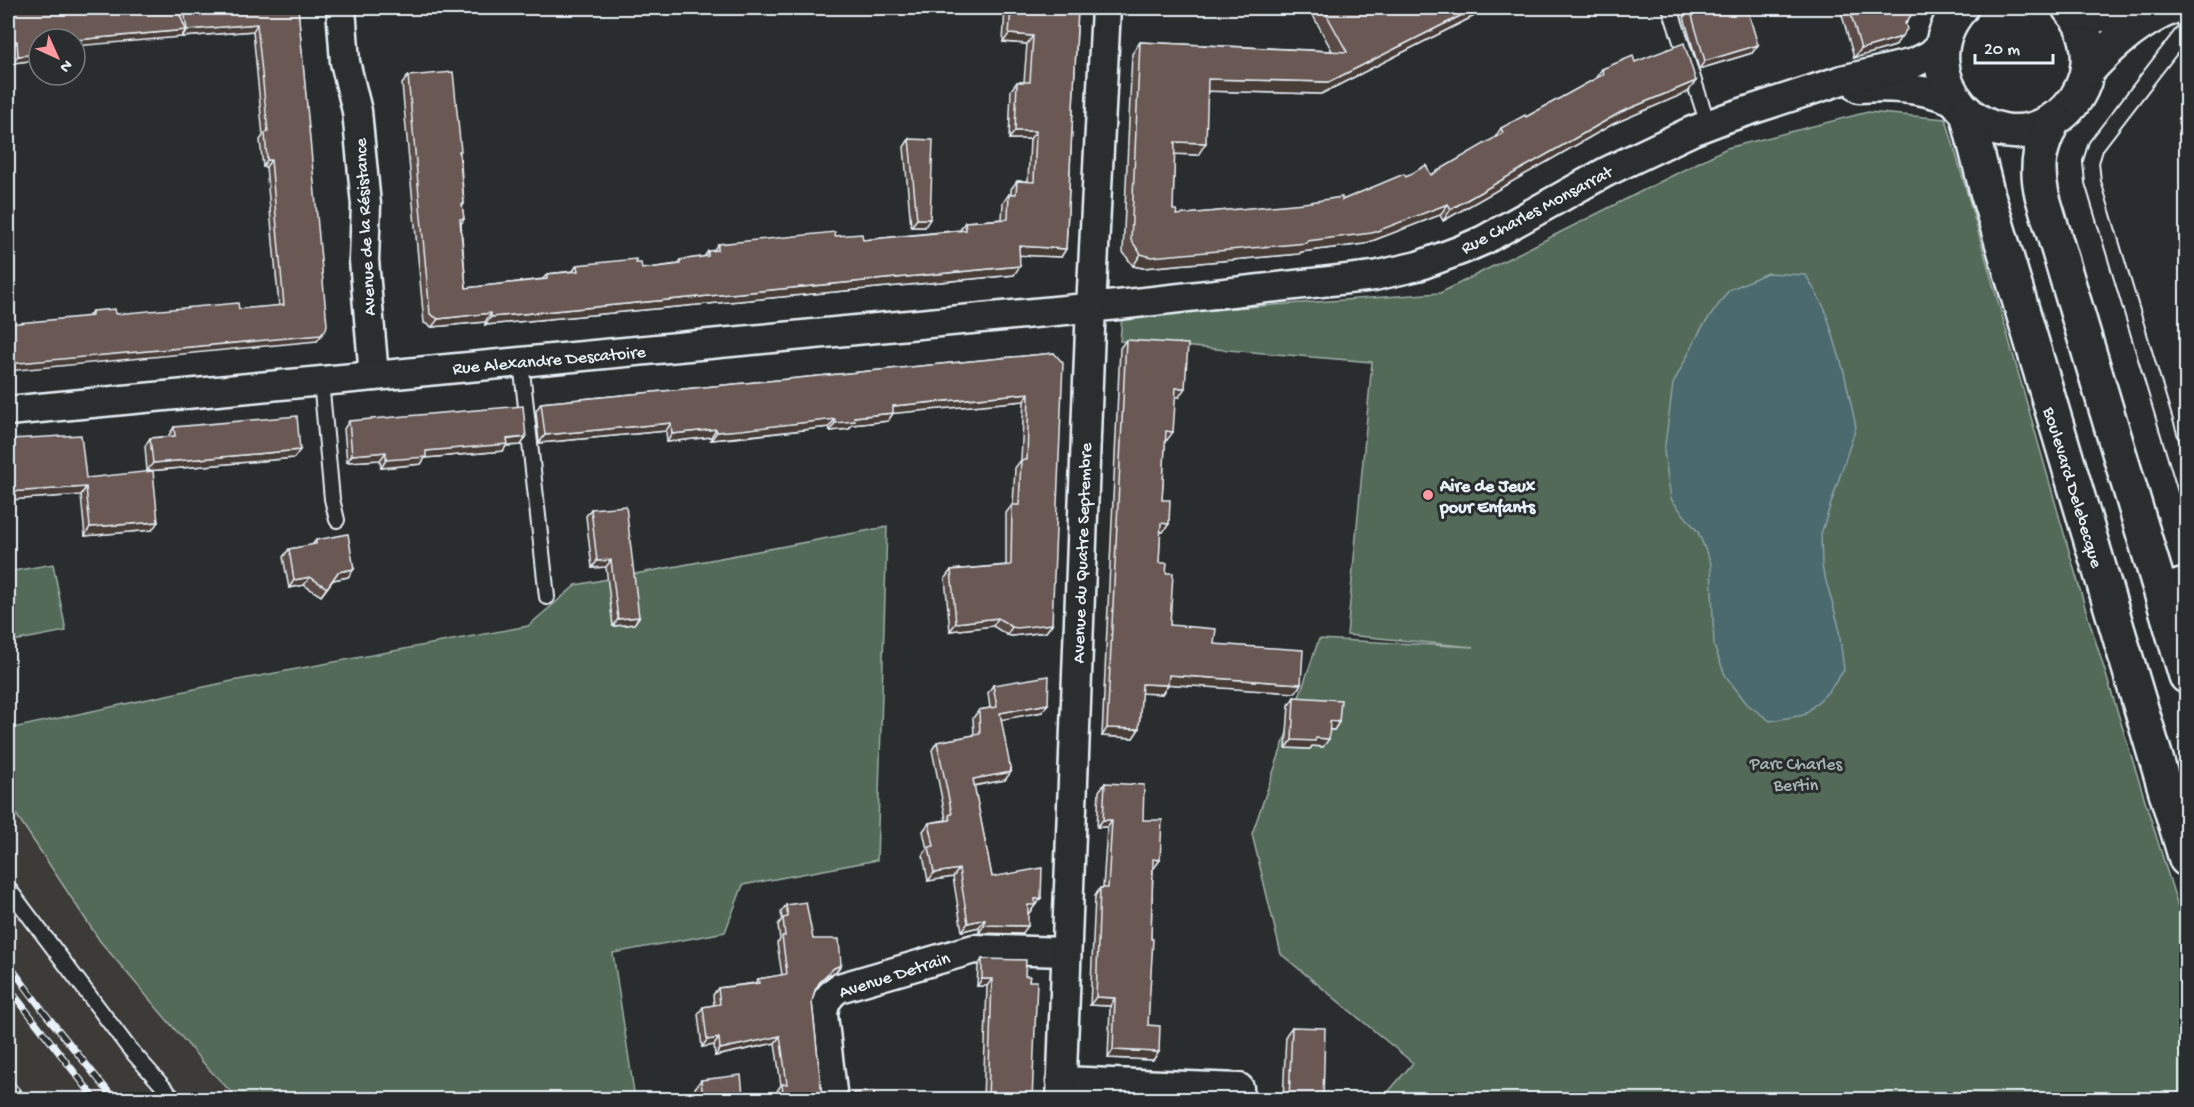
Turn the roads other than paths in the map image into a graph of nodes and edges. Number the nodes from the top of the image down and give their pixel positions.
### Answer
1 (341, 8) edge
2 (1106, 8) edge
3 (1670, 8) edge
4 (2155, 8) edge
5 (2170, 8) edge
6 (2070, 9) edge
7 (1950, 22) edge
8 (2187, 29) edge
9 (2087, 71) junction
10 (1792, 97) junction
11 (1963, 108) junction
12 (2054, 119) junction
13 (1708, 124) junction
14 (1091, 307) junction
15 (521, 362) junction
16 (374, 376) junction
17 (321, 381) junction
18 (8, 411) edge
19 (2187, 491) edge
20 (337, 520) dead end
21 (2174, 586) edge
22 (547, 597) dead end
23 (2187, 676) edge
24 (2187, 859) edge
25 (8, 888) edge
26 (1065, 952) junction
27 (1061, 1090) edge
28 (175, 1100) edge
29 (833, 1100) edge
30 (1238, 1100) edge

1 - 16 street, Avenue de la Résistance
2 - 14 street, Avenue du Quatre Septembre
3 - 13 lane
4 - 6 main road
5 - 9 main road
6 - 9 main road
7 - 10 street, Rue Charles Monsarrat
7 - 11 main road, Boulevard Delebecque
8 - 19 lane
9 - 12 main road
10 - 11 street, Rue Charles Monsarrat
10 - 13 street, Rue Charles Monsarrat
11 - 12 main road
11 - 24 main road, Boulevard Delebecque
12 - 21 main road
13 - 14 street, Rue Charles Monsarrat
14 - 15 street, Rue Alexandre Descatoire
14 - 26 street, Avenue du Quatre Septembre
15 - 16 street, Rue Alexandre Descatoire
15 - 22 lane
16 - 17 street, Rue Alexandre Descatoire
17 - 18 street, Rue Alexandre Descatoire
17 - 20 lane
21 - 23 main road
25 - 28 lane
26 - 27 street, Avenue du Quatre Septembre
26 - 29 street, Avenue Detrain
27 - 30 street

